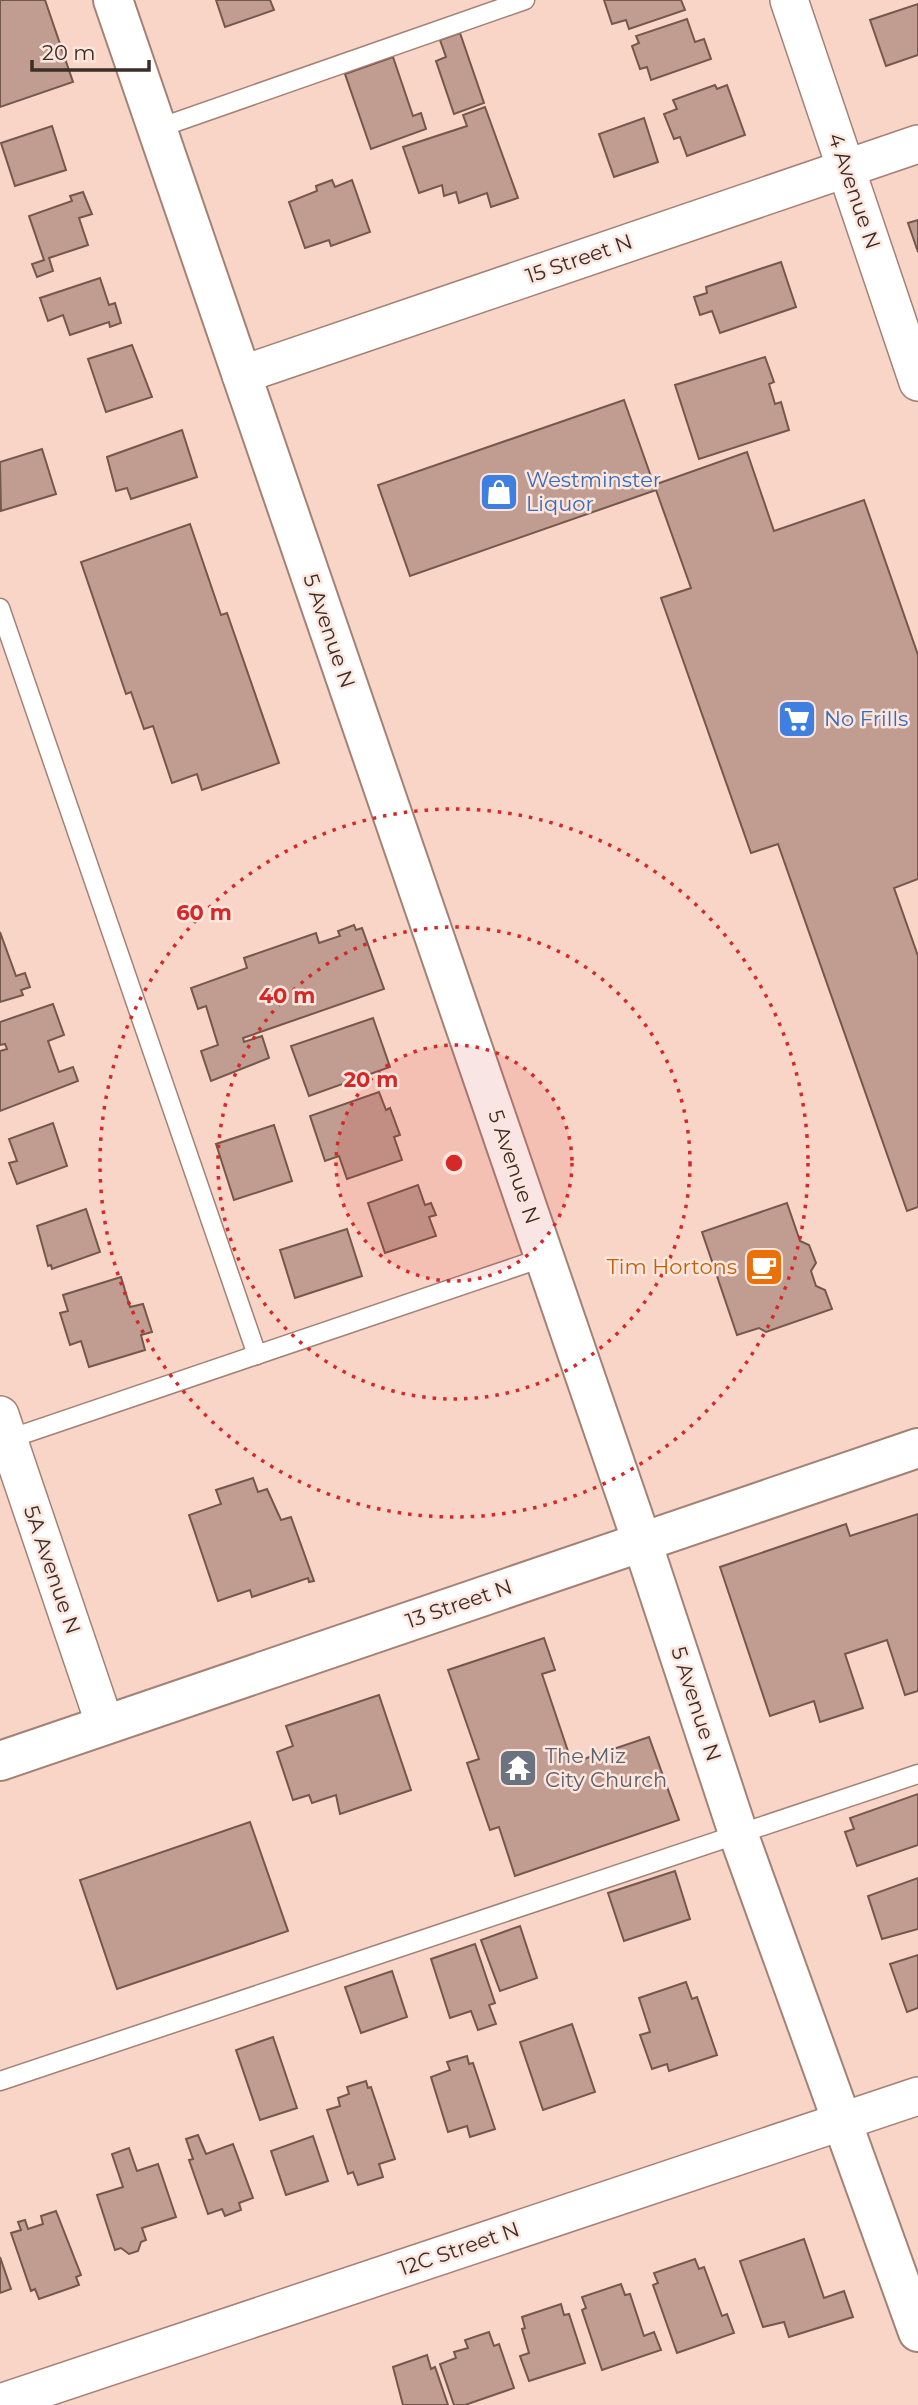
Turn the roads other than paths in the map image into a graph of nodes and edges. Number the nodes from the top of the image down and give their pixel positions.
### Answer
1 (113, 0) edge
2 (525, 0) edge
3 (789, 0) edge
4 (156, 129) junction
5 (918, 144) edge
6 (846, 167) junction
7 (241, 374) junction
8 (918, 382) edge
9 (0, 608) edge
10 (545, 1257) junction
11 (257, 1355) junction
12 (3, 1432) edge
13 (918, 1448) edge
14 (642, 1542) junction
15 (105, 1726) junction
16 (0, 1761) edge
17 (918, 1774) edge
18 (739, 1836) junction
19 (0, 2081) edge
20 (918, 2096) edge
21 (843, 2120) junction
22 (918, 2332) edge
23 (0, 2403) edge

1 - 4 main road, 5 Avenue N
2 - 4 lane
3 - 6 street, 4 Avenue N
4 - 7 main road, 5 Avenue N
5 - 6 street, 15 Street N
6 - 7 street, 15 Street N
6 - 8 street, 4 Avenue N
7 - 10 main road, 5 Avenue N
9 - 11 lane
10 - 11 lane
10 - 14 main road, 5 Avenue N
11 - 12 lane
12 - 15 street, 5A Avenue N
13 - 14 main road, 13 Street N
14 - 15 main road, 13 Street N
14 - 18 main road, 5 Avenue N
15 - 16 main road, 13 Street N
17 - 18 lane
18 - 19 lane
18 - 21 main road, 5 Avenue N
20 - 21 street, 12C Street N
21 - 22 main road, 5 Avenue N
21 - 23 street, 12C Street N

